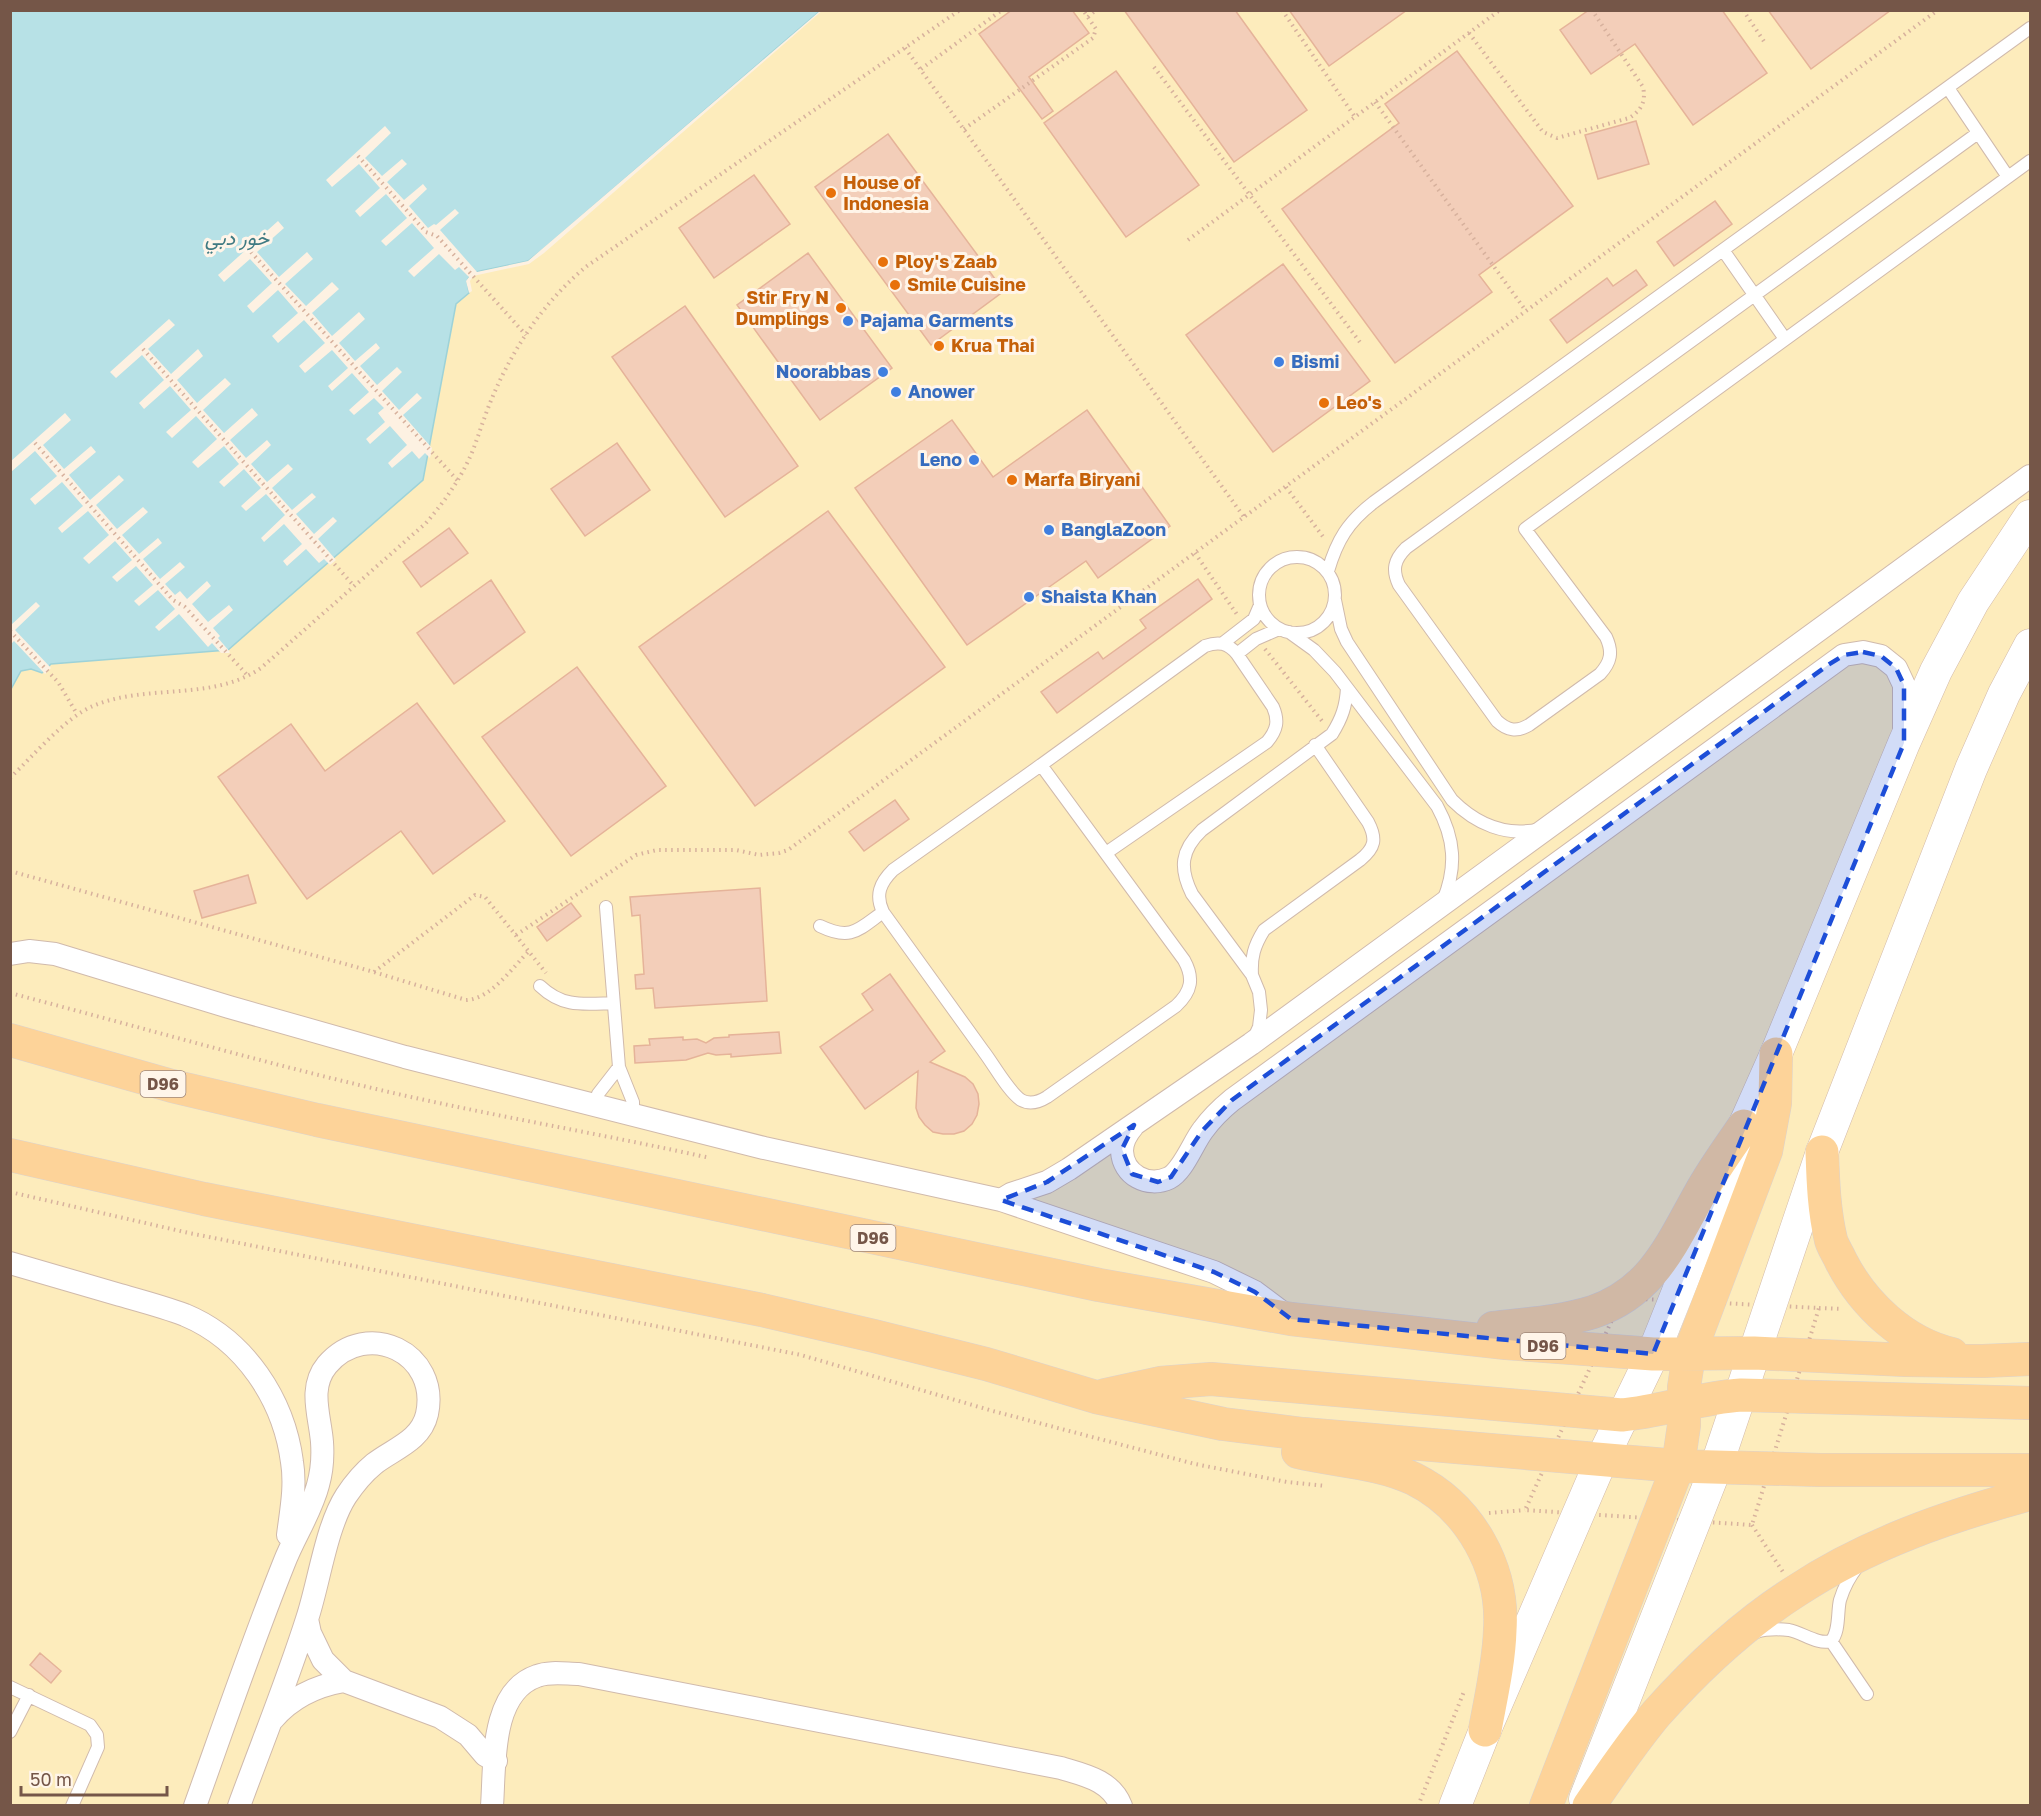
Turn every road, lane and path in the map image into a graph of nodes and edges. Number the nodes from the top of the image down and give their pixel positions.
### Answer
1 (960, 10) edge
2 (1002, 10) edge
3 (1083, 10) edge
4 (1096, 10) edge
5 (1282, 10) edge
6 (1500, 10) edge
7 (1592, 10) edge
8 (1743, 10) edge
9 (1938, 10) edge
10 (1088, 17) junction
11 (2031, 28) edge
12 (1469, 33) junction
13 (1765, 43) dead end
14 (905, 48) junction
15 (1154, 66) dead end
16 (921, 69) junction
17 (1948, 88) junction
18 (1375, 102) junction
19 (1355, 117) junction
20 (964, 129) junction
21 (1978, 133) junction
22 (358, 156) dead end
23 (2031, 160) edge
24 (2008, 177) junction
25 (1249, 194) junction
26 (1188, 240) dead end
27 (1723, 250) junction
28 (251, 252) dead end
29 (1754, 296) junction
30 (1526, 311) junction
31 (526, 335) junction
32 (1785, 339) junction
33 (1362, 345) dead end
34 (143, 349) dead end
35 (35, 443) dead end
36 (2031, 476) edge
37 (458, 481) junction
38 (1286, 487) junction
39 (2031, 516) edge
40 (1244, 517) junction
41 (1334, 550) junction
42 (1328, 571) junction
43 (354, 586) junction
44 (1335, 600) junction
45 (1260, 605) junction
46 (1284, 630) junction
47 (10, 631) edge
48 (1223, 644) junction
49 (2031, 645) edge
50 (1237, 654) junction
51 (249, 677) junction
52 (1347, 688) junction
53 (77, 714) junction
54 (1904, 743) junction
55 (1315, 745) junction
56 (1041, 765) junction
57 (10, 778) edge
58 (1550, 827) junction
59 (1106, 853) junction
60 (10, 872) edge
61 (1441, 906) junction
62 (606, 907) dead end
63 (883, 912) junction
64 (820, 926) dead end
65 (516, 935) junction
66 (529, 951) junction
67 (10, 954) edge
68 (374, 972) junction
69 (1252, 975) junction
70 (540, 986) joint
71 (10, 993) edge
72 (613, 1003) junction
73 (10, 1040) edge
74 (1251, 1044) junction
75 (1776, 1054) junction
76 (619, 1067) junction
77 (594, 1105) junction
78 (633, 1114) junction
79 (1134, 1125) junction
80 (1744, 1126) junction
81 (637, 1142) dead end
82 (1822, 1152) junction
83 (10, 1155) edge
84 (10, 1192) edge
85 (1001, 1200) junction
86 (10, 1263) edge
87 (1291, 1319) junction
88 (1433, 1336) junction
89 (1754, 1353) junction
90 (1653, 1354) junction
91 (1689, 1355) junction
92 (2031, 1359) edge
93 (1983, 1361) junction
94 (1741, 1395) junction
95 (1096, 1397) junction
96 (2031, 1403) edge
97 (1684, 1404) junction
98 (1622, 1415) junction
99 (1223, 1424) junction
100 (1601, 1461) junction
101 (1678, 1466) junction
102 (1716, 1467) junction
103 (2031, 1470) edge
104 (1329, 1486) dead end
105 (2031, 1494) edge
106 (1752, 1525) dead end
107 (1874, 1549) junction
108 (284, 1563) junction
109 (1796, 1591) junction
110 (307, 1619) junction
111 (1732, 1640) junction
112 (1831, 1641) junction
113 (1468, 1680) dead end
114 (344, 1681) junction
115 (10, 1687) edge
116 (1867, 1694) dead end
117 (29, 1695) junction
118 (440, 1717) junction
119 (269, 1724) junction
120 (498, 1729) junction
121 (1485, 1730) junction
122 (10, 1732) edge
123 (496, 1761) junction
124 (1061, 1768) junction
125 (72, 1806) edge
126 (195, 1806) edge
127 (239, 1806) edge
128 (492, 1806) edge
129 (1121, 1806) edge
130 (1134, 1806) edge
131 (1418, 1806) edge
132 (1455, 1806) edge
133 (1546, 1806) edge
134 (1583, 1806) edge
135 (1589, 1806) edge

1 - 14 path
2 - 16 path
3 - 10 path
4 - 10 path
5 - 19 path
6 - 12 path
7 - 12 path
8 - 13 path
9 - 30 path
10 - 20 path
11 - 17 lane
12 - 18 path
14 - 16 path
14 - 31 path
15 - 25 path
16 - 20 path
17 - 21 lane
17 - 27 lane
18 - 19 path
18 - 30 path
19 - 25 path
20 - 40 path
21 - 24 lane
21 - 29 lane
22 - 31 path
23 - 24 lane
24 - 32 lane
25 - 26 path
25 - 33 path
27 - 29 lane
27 - 41 lane
28 - 37 path
29 - 32 lane
29 - 32 lane
30 - 38 path
31 - 37 path
34 - 43 path
35 - 51 path
36 - 58 street
37 - 43 path
38 - 40 path
38 - 41 path
39 - 54 main road
40 - 65 path
41 - 42 lane
42 - 44 lane
42 - 45 lane
43 - 51 path
44 - 46 lane
44 - 58 lane
45 - 46 lane
45 - 48 lane
46 - 50 lane
46 - 52 lane
47 - 53 path
48 - 50 lane
48 - 56 lane
49 - 82 main road
50 - 59 lane
51 - 53 path
52 - 55 lane
52 - 61 lane
53 - 57 path
54 - 75 main road
54 - 79 street
55 - 69 lane
55 - 69 lane
56 - 59 lane
56 - 63 lane
58 - 61 street
59 - 63 lane
60 - 68 path
61 - 74 street
62 - 72 lane
63 - 64 lane
65 - 66 path
65 - 68 path
66 - 68 path
66 - 70 path
67 - 77 street
69 - 74 lane
70 - 72 lane
71 - 81 path
72 - 76 lane
73 - 87 main road, D96
74 - 79 street
75 - 80 main road
75 - 91 main road
76 - 77 lane
76 - 78 lane
77 - 78 street
78 - 85 street
79 - 85 street
80 - 88 main road
80 - 90 main road
82 - 89 main road
82 - 93 main road
83 - 95 main road
84 - 104 path
85 - 87 street
86 - 108 street
87 - 88 main road, D96
88 - 90 main road, D96
89 - 91 main road
89 - 93 main road
89 - 94 main road
90 - 91 main road
90 - 98 main road
91 - 97 main road
92 - 93 main road
94 - 96 main road
94 - 97 main road
94 - 102 main road
95 - 98 main road
95 - 99 main road
97 - 98 main road
97 - 101 main road
98 - 100 main road
99 - 100 main road
99 - 121 main road
100 - 101 main road
100 - 121 main road
101 - 102 main road
101 - 133 main road
102 - 103 main road
102 - 134 main road
105 - 107 main road
106 - 109 path
107 - 109 main road
107 - 112 lane
108 - 110 street
108 - 126 street
109 - 111 main road
110 - 114 street
110 - 119 street
111 - 112 lane
111 - 135 main road
112 - 116 lane
113 - 131 path
114 - 118 street
114 - 119 street
115 - 117 lane
117 - 122 lane
117 - 125 lane
118 - 120 street
118 - 123 street
119 - 127 street
120 - 123 street
120 - 124 street
121 - 132 main road
123 - 128 street
124 - 129 street
124 - 130 street

